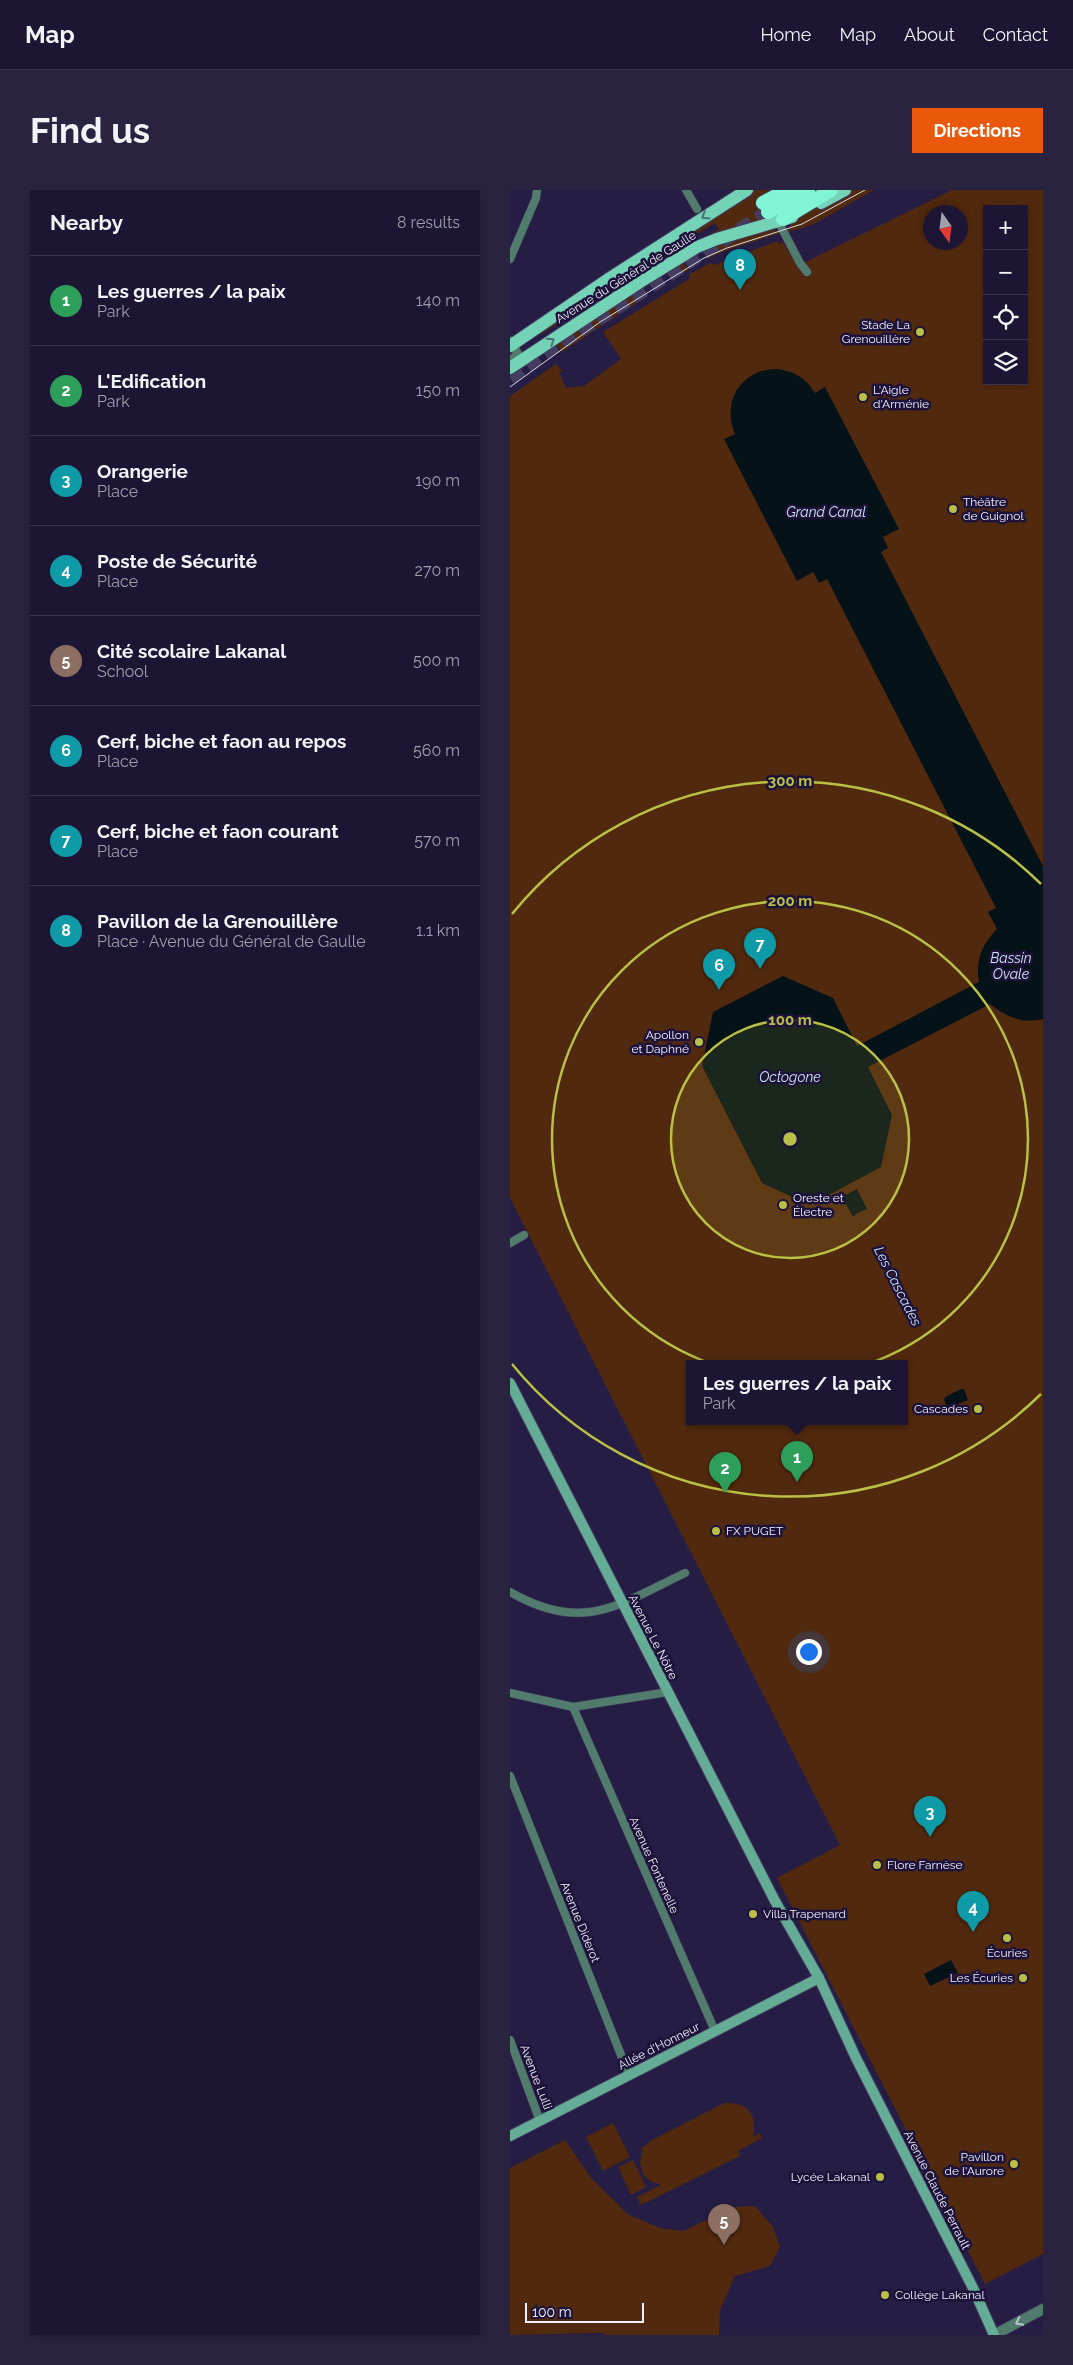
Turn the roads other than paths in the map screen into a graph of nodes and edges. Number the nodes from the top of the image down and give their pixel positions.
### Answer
1 (537, 190) edge
2 (686, 190) edge
3 (746, 190) edge
4 (787, 190) edge
5 (808, 190) edge
6 (831, 190) edge
7 (845, 190) edge
8 (698, 209) dead end
9 (773, 214) junction
10 (512, 245) edge
11 (510, 259) edge
12 (807, 272) dead end
13 (511, 343) edge
14 (512, 364) edge
15 (524, 1235) dead end
16 (510, 1242) edge
17 (510, 1383) edge
18 (685, 1573) dead end
19 (510, 1592) edge
20 (622, 1603) junction
21 (668, 1692) junction
22 (510, 1693) edge
23 (574, 1707) junction
24 (510, 1776) edge
25 (816, 1979) junction
26 (715, 2031) junction
27 (510, 2040) edge
28 (630, 2075) junction
29 (540, 2121) junction
30 (510, 2136) edge
31 (1043, 2309) edge
32 (994, 2335) edge

1 - 10 street
2 - 8 street
3 -> 13 main road, Avenue du Général de Gaulle
4 - 9 highway
5 - 9 highway
6 - 9 highway
7 - 9 main road, Avenue du Général de Gaulle
9 - 12 street
14 -> 9 main road, Avenue du Général de Gaulle
10 - 11 street
13 - 14 street
15 - 16 street
17 - 20 main road, Avenue Le Nôtre
18 - 20 street
19 - 20 street
20 - 21 main road, Avenue Le Nôtre
21 - 23 street
21 - 25 main road, Avenue Le Nôtre
22 - 23 street
23 - 26 street, Avenue Fontenelle
24 - 28 street, Avenue Diderot
25 - 26 main road, Allée d'Honneur
25 - 32 main road, Avenue Claude Perrault
26 - 28 main road, Allée d'Honneur
27 - 29 street, Avenue Lulli
28 - 29 main road, Allée d'Honneur
29 - 30 main road, Allée d'Honneur
31 -> 32 street

